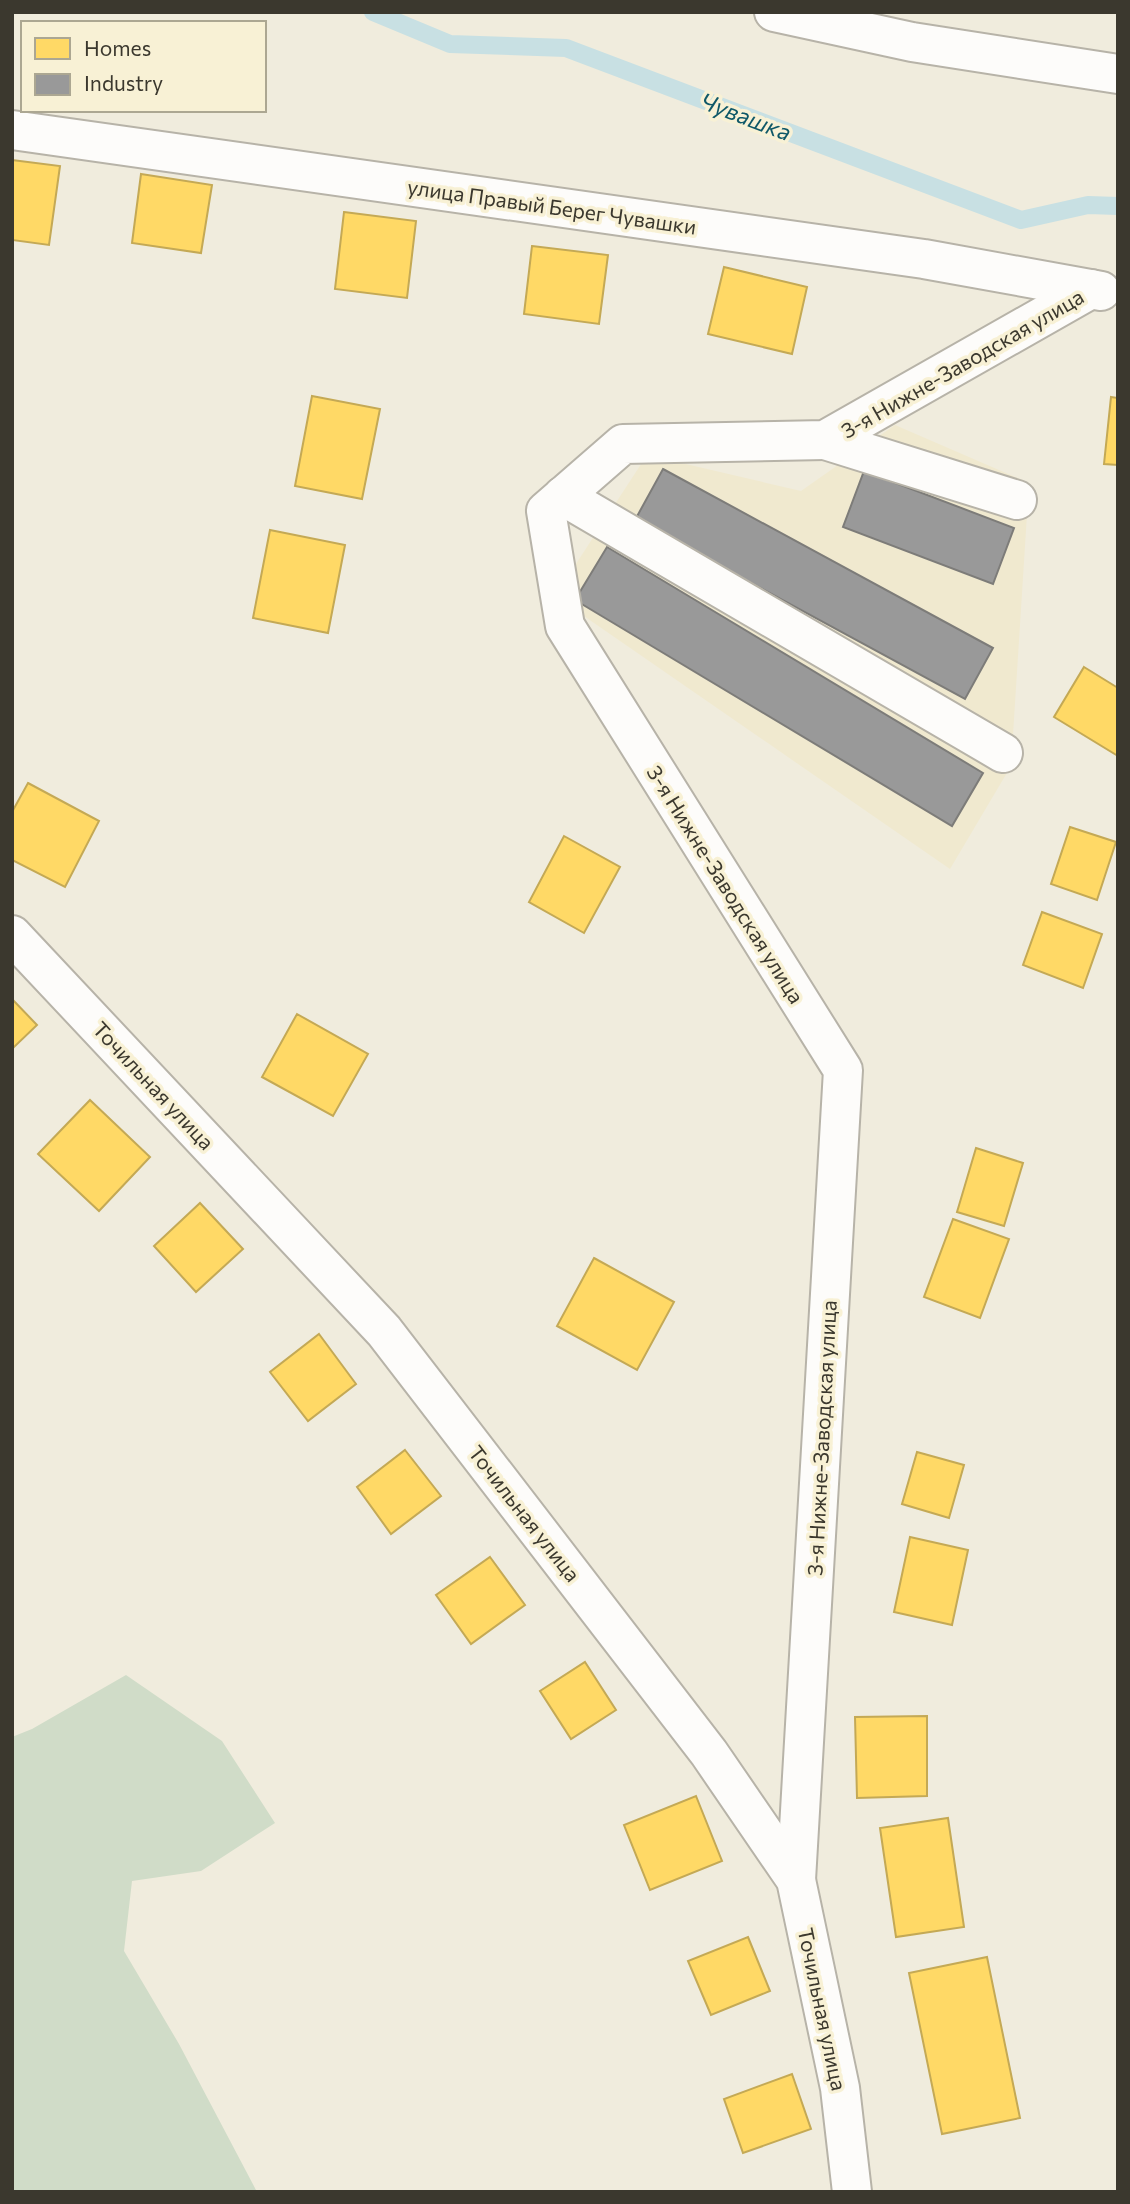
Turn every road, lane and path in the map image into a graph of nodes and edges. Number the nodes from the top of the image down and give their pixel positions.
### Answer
1 (774, 12) edge
2 (903, 27) edge
3 (1118, 74) edge
4 (12, 130) edge
5 (1105, 291) edge
6 (825, 440) junction
7 (563, 496) junction
8 (1017, 500) dead end
9 (1003, 753) dead end
10 (12, 935) edge
11 (796, 1880) junction
12 (852, 2192) edge

1 - 2 street
2 - 3 street
4 - 5 street, улица Правый Берег Чувашки
5 - 6 street, 3-я Нижне-Заводская улица
6 - 7 street, 3-я Нижне-Заводская улица
6 - 8 street
7 - 9 street
7 - 11 street, 3-я Нижне-Заводская улица
10 - 11 street, Точильная улица
11 - 12 street, Точильная улица

